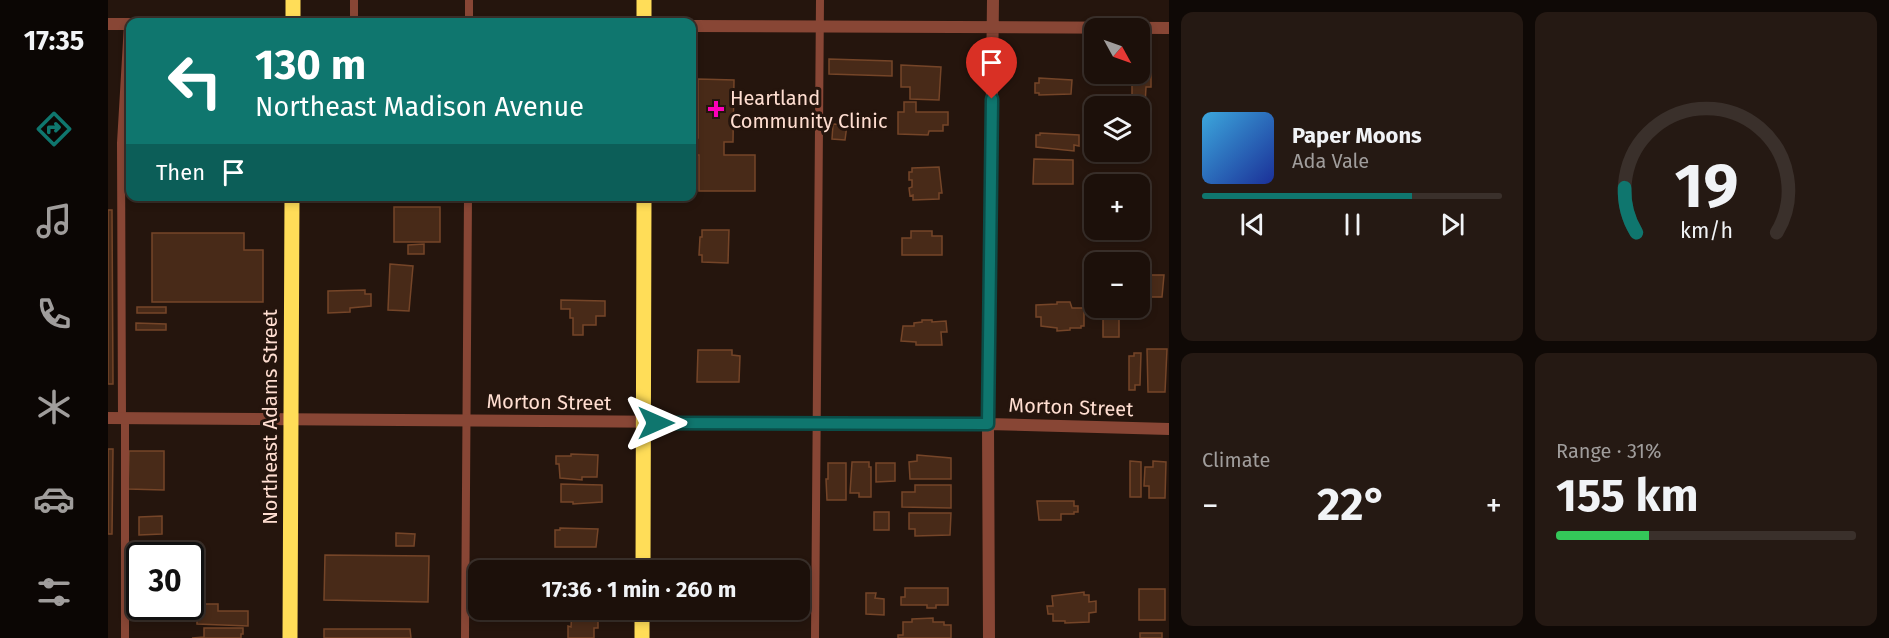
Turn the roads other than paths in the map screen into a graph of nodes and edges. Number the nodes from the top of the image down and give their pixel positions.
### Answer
1 (293, 0) edge
2 (354, 0) edge
3 (469, 0) edge
4 (644, 0) edge
5 (820, 0) edge
6 (993, 0) edge
7 (293, 18) edge
8 (354, 18) edge
9 (469, 18) edge
10 (644, 18) edge
11 (108, 24) edge
12 (126, 24) edge
13 (696, 26) edge
14 (819, 28) junction
15 (1169, 28) edge
16 (993, 29) junction
17 (126, 69) edge
18 (292, 201) edge
19 (468, 201) edge
20 (644, 201) edge
21 (108, 418) edge
22 (124, 418) junction
23 (291, 420) junction
24 (467, 421) junction
25 (644, 423) junction
26 (818, 423) junction
27 (988, 424) junction
28 (1169, 429) edge
29 (643, 560) edge
30 (642, 620) edge
31 (125, 638) edge
32 (290, 638) edge
33 (465, 638) edge
34 (642, 638) edge
35 (815, 638) edge
36 (989, 638) edge

1 - 7 main road
2 - 8 lane
3 - 9 lane
4 - 10 main road
5 - 14 lane
6 - 16 street
11 - 12 street
13 - 14 street
14 - 16 street
14 - 26 lane
15 - 16 street
16 - 27 street
17 - 22 lane
18 - 23 main road, Northeast Adams Street
19 - 24 lane
20 - 25 main road
21 - 22 street, Morton Street
22 - 23 street, Morton Street
22 - 31 lane
23 - 24 street, Morton Street
23 - 32 main road, Northeast Adams Street
24 - 25 street, Morton Street
24 - 33 lane
25 - 26 street, Morton Street
25 - 29 main road
26 - 27 street, Morton Street
26 - 35 lane
27 - 28 street, Morton Street
27 - 36 street
30 - 34 main road

